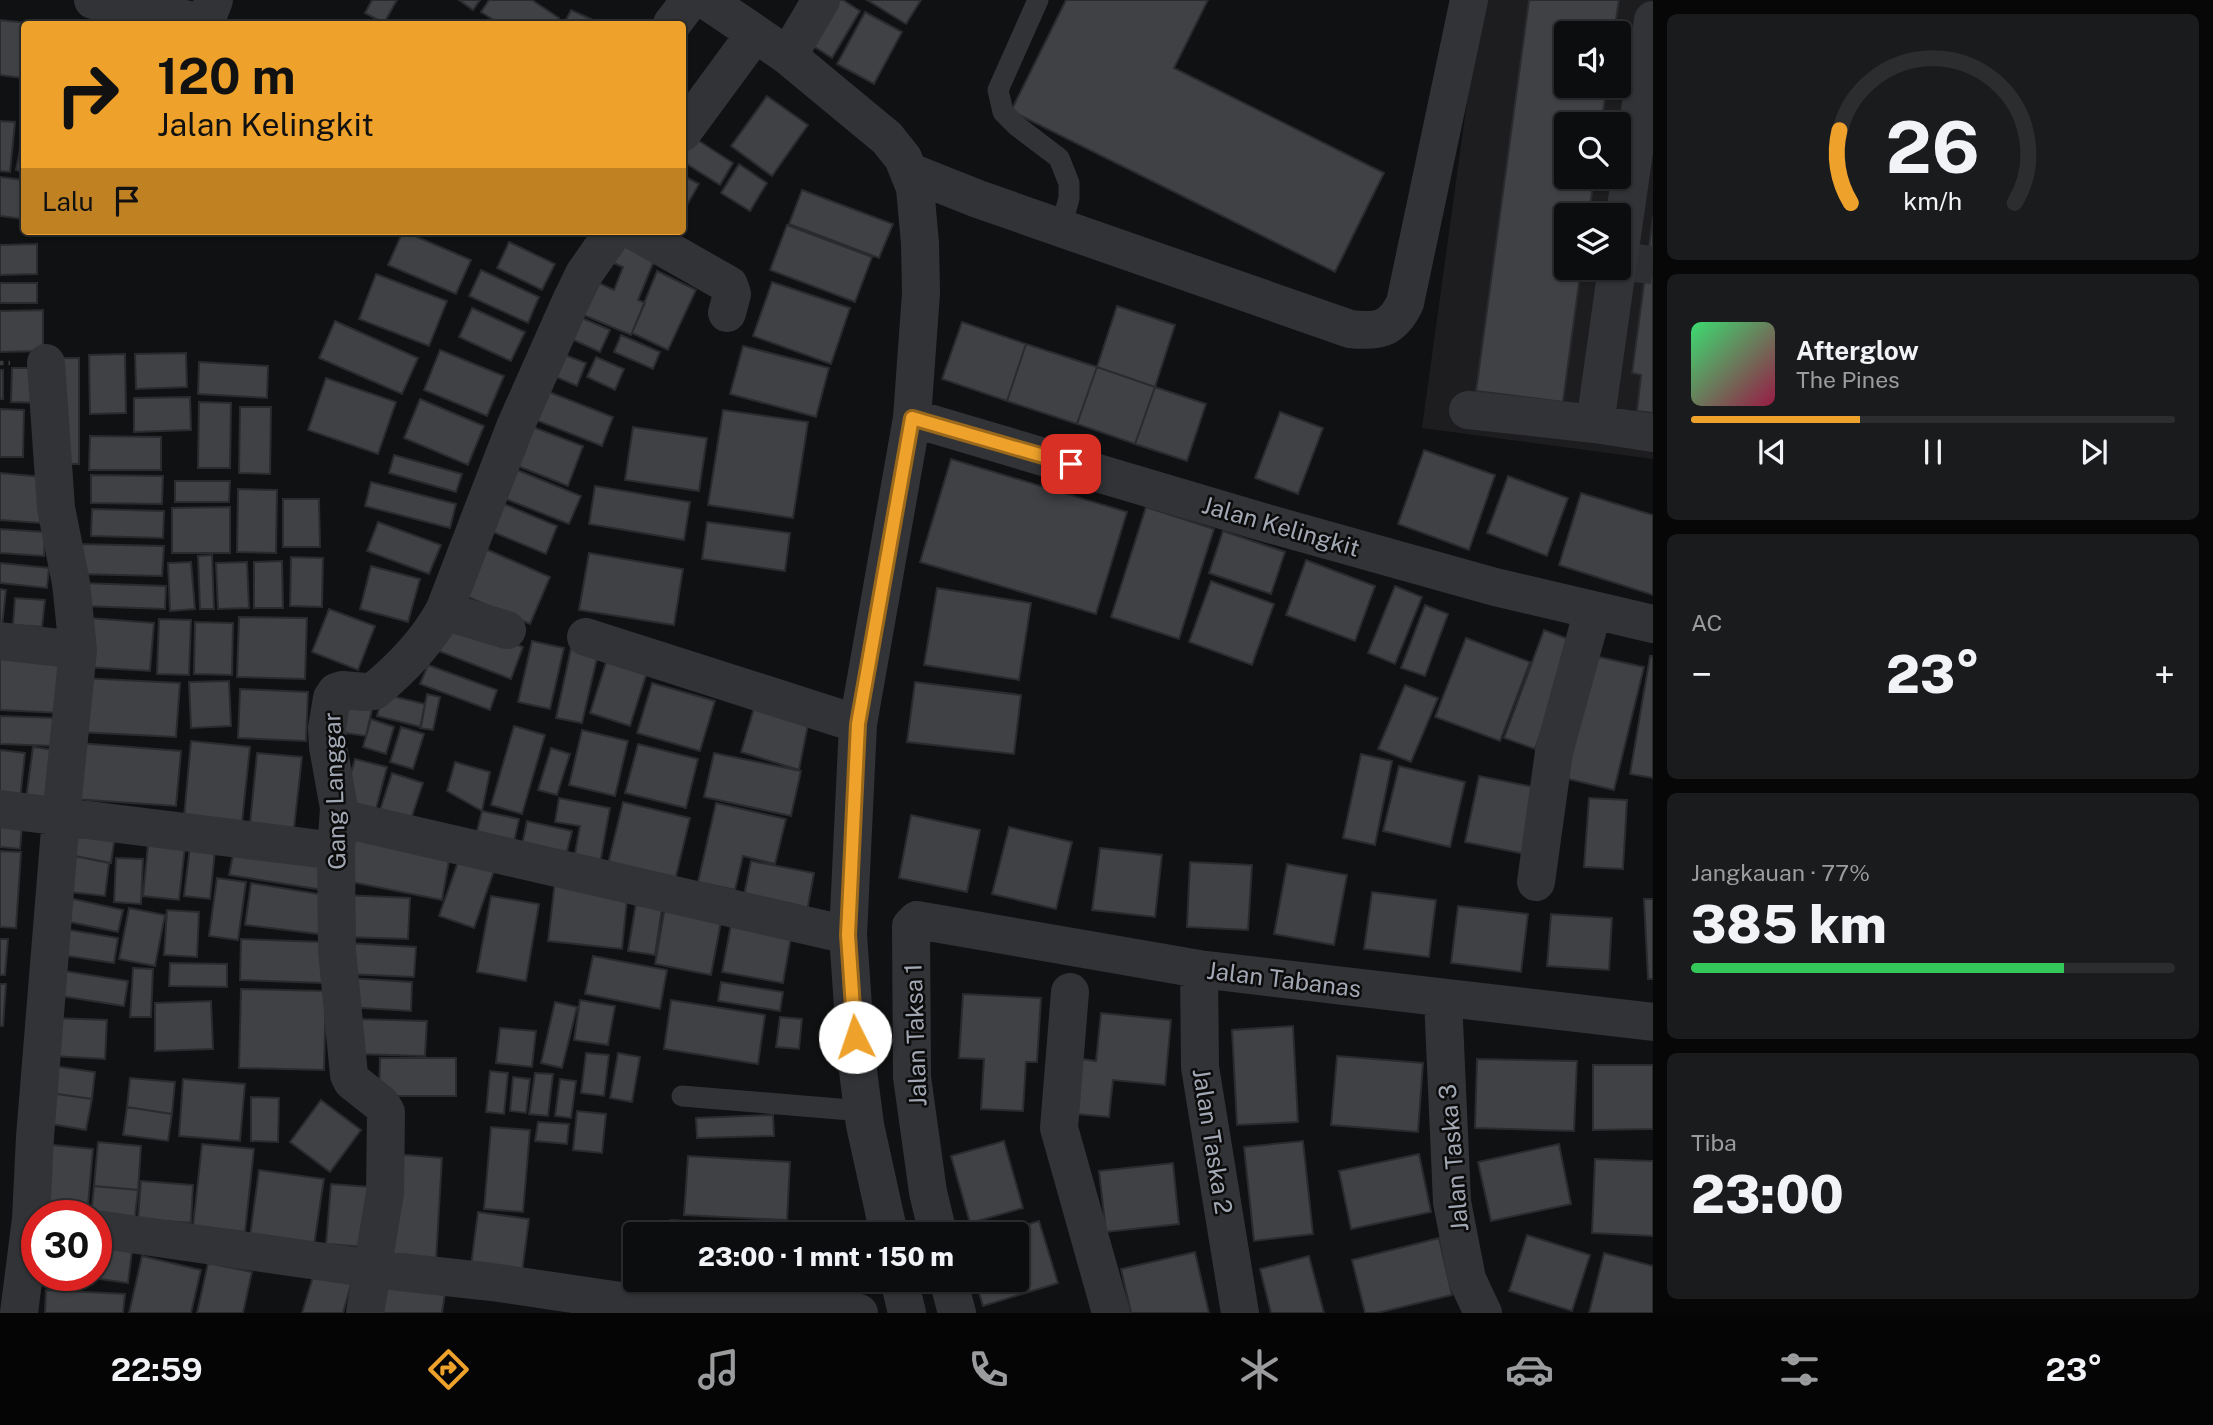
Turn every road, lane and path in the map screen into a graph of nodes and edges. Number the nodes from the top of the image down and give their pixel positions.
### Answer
1 (93, 0) edge
2 (214, 0) edge
3 (690, 0) edge
4 (705, 0) edge
5 (821, 0) edge
6 (1038, 0) edge
7 (1469, 0) edge
8 (1653, 20) edge
9 (195, 21) edge
10 (201, 21) edge
11 (675, 21) edge
12 (754, 35) junction
13 (788, 56) junction
14 (686, 128) edge
15 (909, 172) junction
16 (1630, 203) edge
17 (1062, 228) junction
18 (611, 235) edge
19 (641, 235) edge
20 (1619, 280) edge
21 (727, 313) dead end
22 (46, 363) dead end
23 (1468, 410) dead end
24 (912, 418) junction
25 (1595, 424) junction
26 (1653, 433) edge
27 (1593, 610) junction
28 (444, 611) junction
29 (1653, 624) edge
30 (507, 630) dead end
31 (586, 637) dead end
32 (0, 641) edge
33 (78, 650) junction
34 (858, 724) junction
35 (0, 809) edge
36 (61, 817) junction
37 (337, 834) junction
38 (1536, 882) dead end
39 (918, 920) joint
40 (848, 935) junction
41 (1199, 969) junction
42 (1070, 992) dead end
43 (1443, 999) junction
44 (1653, 1022) edge
45 (682, 1096) dead end
46 (863, 1111) junction
47 (34, 1200) edge
48 (886, 1222) edge
49 (935, 1222) edge
50 (112, 1231) edge
51 (373, 1269) junction
52 (23, 1291) edge
53 (902, 1292) edge
54 (951, 1292) edge
55 (19, 1313) edge
56 (365, 1313) edge
57 (859, 1313) edge
58 (907, 1313) edge
59 (957, 1313) edge
60 (1111, 1313) edge
61 (1240, 1313) edge
62 (1483, 1313) edge

1 - 9 street
2 - 10 street
3 - 11 street
4 - 12 street
5 - 13 street
6 - 17 lane
7 - 17 street
8 - 16 street
12 - 13 street
12 - 14 street
13 - 15 street
15 - 17 street
15 - 24 street
18 - 28 street, Gang Langgar
19 - 21 street
20 - 25 street
22 - 33 street
23 - 25 street
24 - 27 street, Jalan Kelingkit
24 - 34 street
25 - 26 street
27 - 29 street, Jalan Kelingkit
27 - 38 street
28 - 30 street
28 - 37 street, Gang Langgar
31 - 34 street
32 - 33 street
33 - 36 street
34 - 40 street
35 - 36 street
36 - 37 street
36 - 47 street
37 - 40 street
37 - 51 street, Gang Langgar
39 - 41 street, Jalan Tabanas
39 - 49 street, Jalan Taksa 1
40 - 46 street
41 - 43 street, Jalan Tabanas
41 - 61 street, Jalan Taska 2
42 - 60 street
43 - 44 street, Jalan Tabanas
43 - 62 street, Jalan Taska 3
45 - 46 lane
46 - 48 street
50 - 51 street
51 - 56 street, Gang Langgar
51 - 57 street
52 - 55 street
53 - 58 street
54 - 59 street

